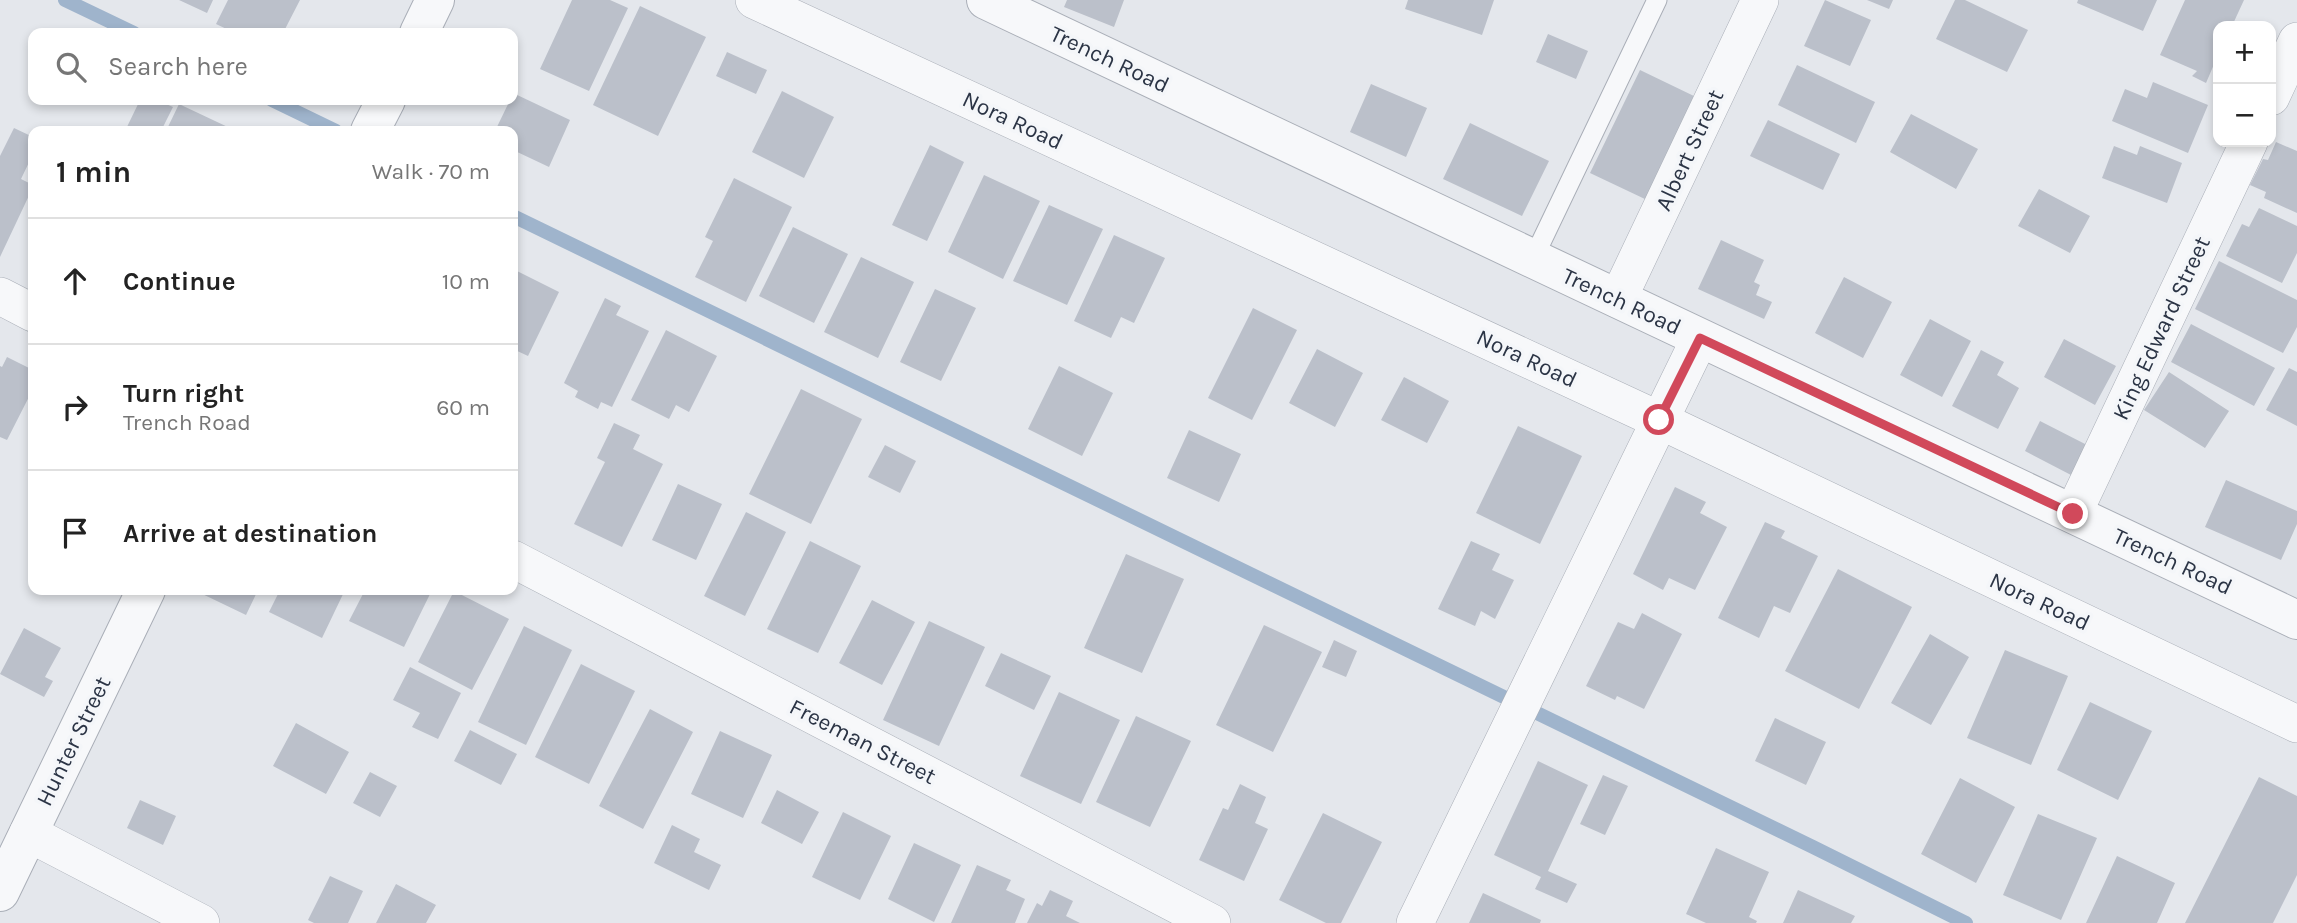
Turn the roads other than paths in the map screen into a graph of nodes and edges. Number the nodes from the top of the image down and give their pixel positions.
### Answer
1 (435, 0) edge
2 (754, 0) edge
3 (986, 0) edge
4 (1657, 0) edge
5 (1760, 0) edge
6 (1034, 10) edge
7 (421, 28) edge
8 (2297, 41) edge
9 (2276, 86) edge
10 (383, 105) edge
11 (373, 126) edge
12 (2247, 147) edge
13 (1533, 259) junction
14 (0, 296) edge
15 (1618, 299) junction
16 (28, 310) edge
17 (1700, 338) junction
18 (1659, 420) junction
19 (2073, 514) junction
20 (518, 562) edge
21 (144, 595) edge
22 (2297, 620) edge
23 (2297, 724) edge
24 (11, 861) edge
25 (201, 923) edge
26 (1212, 923) edge
27 (1415, 923) edge

1 - 7 street
2 - 18 street, Nora Road
3 - 6 street, Trench Road
4 - 13 lane
5 - 15 street, Albert Street
6 - 13 street, Trench Road
8 - 9 street
10 - 11 street
12 - 19 street, King Edward Street
13 - 15 street, Trench Road
14 - 16 street
15 - 17 street, Trench Road
17 - 18 street
17 - 19 street, Trench Road
18 - 23 street, Nora Road
18 - 27 street
19 - 22 street, Trench Road
20 - 26 street, Freeman Street
21 - 24 street, Hunter Street
24 - 25 street

